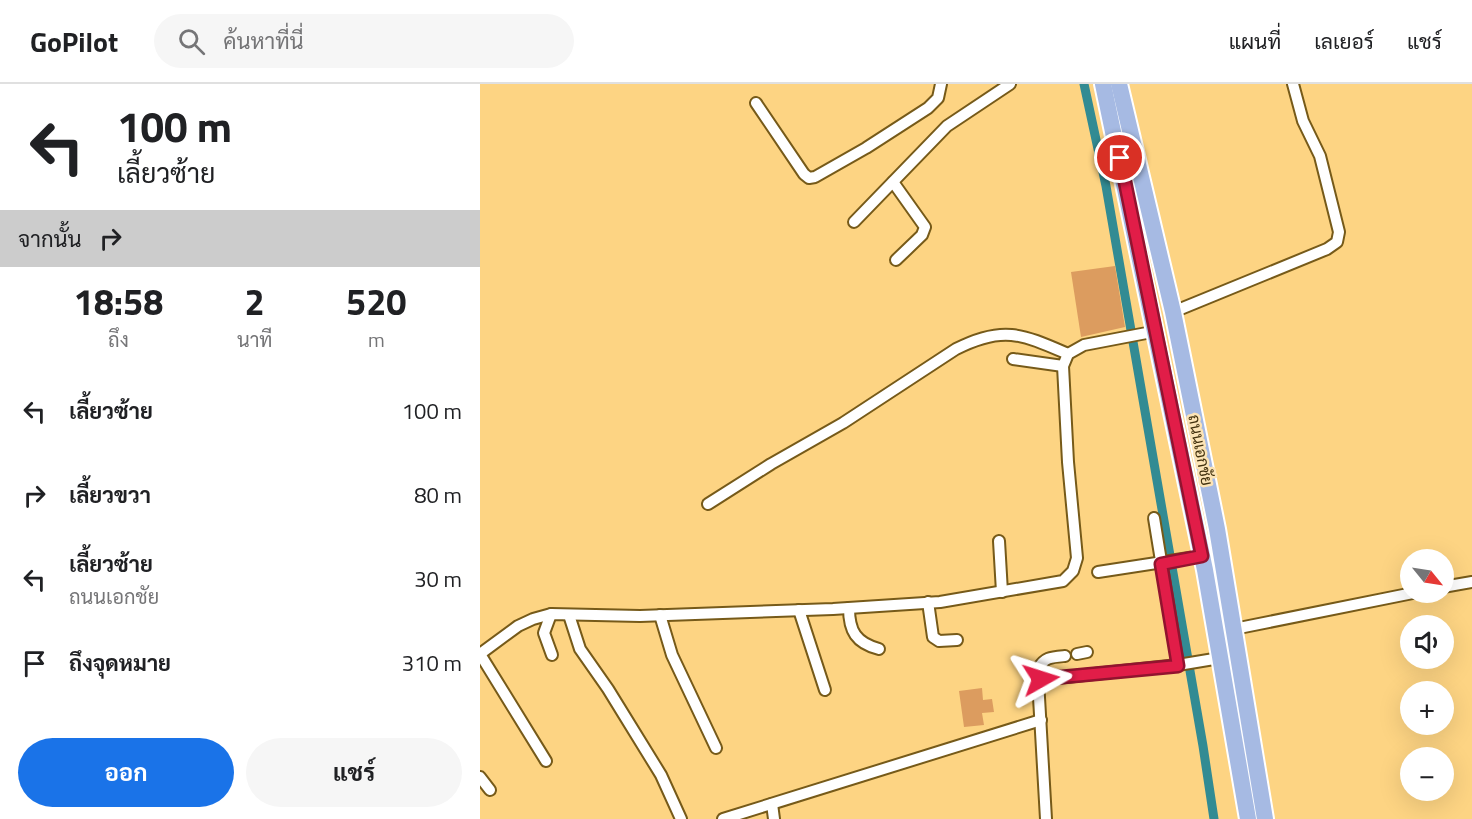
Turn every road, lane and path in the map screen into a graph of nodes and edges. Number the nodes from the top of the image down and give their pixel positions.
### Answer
1 (941, 84) edge
2 (1010, 84) edge
3 (1103, 84) edge
4 (1119, 84) edge
5 (1293, 84) edge
6 (756, 103) dead end
7 (893, 182) junction
8 (854, 222) dead end
9 (896, 260) dead end
10 (1173, 312) junction
11 (1152, 332) junction
12 (1068, 354) junction
13 (1013, 359) dead end
14 (1063, 366) junction
15 (708, 504) dead end
16 (1212, 506) junction
17 (1192, 509) junction
18 (1154, 518) dead end
19 (999, 541) dead end
20 (1202, 556) junction
21 (1164, 563) junction
22 (1098, 572) dead end
23 (1472, 582) edge
24 (1454, 585) edge
25 (1002, 592) junction
26 (1400, 596) edge
27 (928, 602) junction
28 (849, 608) junction
29 (799, 610) junction
30 (551, 614) junction
31 (569, 615) junction
32 (660, 615) junction
33 (1234, 629) junction
34 (957, 640) dead end
35 (879, 649) dead end
36 (480, 654) edge
37 (552, 655) dead end
38 (1065, 656) dead end
39 (1220, 658) junction
40 (1180, 665) junction
41 (1041, 679) junction
42 (825, 690) dead end
43 (1041, 720) junction
44 (716, 748) dead end
45 (546, 761) dead end
46 (480, 777) edge
47 (490, 790) dead end
48 (771, 804) junction
49 (681, 819) edge
50 (723, 819) edge
51 (774, 819) edge
52 (1046, 819) edge
53 (1248, 819) edge
54 (1265, 819) edge

1 - 6 street
2 - 7 street
3 - 11 main road, ถนนเอกชัย
4 - 10 main road, ถนนเอกชัย
5 - 10 street
7 - 8 street
7 - 9 street
10 - 16 main road, ถนนเอกชัย
11 - 12 street
11 - 17 main road, ถนนเอกชัย
12 - 14 street
12 - 15 street
13 - 14 street
14 - 25 street
16 - 17 main road
16 - 33 main road, ถนนเอกชัย
17 - 20 main road, ถนนเอกชัย
18 - 21 street
19 - 25 street
20 - 21 street
20 - 39 main road, ถนนเอกชัย
21 - 22 street
21 - 40 street
23 - 24 street
25 - 27 street
26 - 33 street
27 - 28 street
27 - 34 street
28 - 29 street
28 - 35 street
29 - 32 street
29 - 42 street
30 - 31 street
30 - 36 street
30 - 37 street
31 - 32 street
31 - 49 street
32 - 44 street
33 - 54 main road, ถนนเอกชัย
36 - 45 street
38 - 41 street
39 - 40 street
39 - 53 main road, ถนนเอกชัย
40 - 41 street
41 - 43 street
43 - 48 street
43 - 52 street
46 - 47 street
48 - 50 street
48 - 51 street

